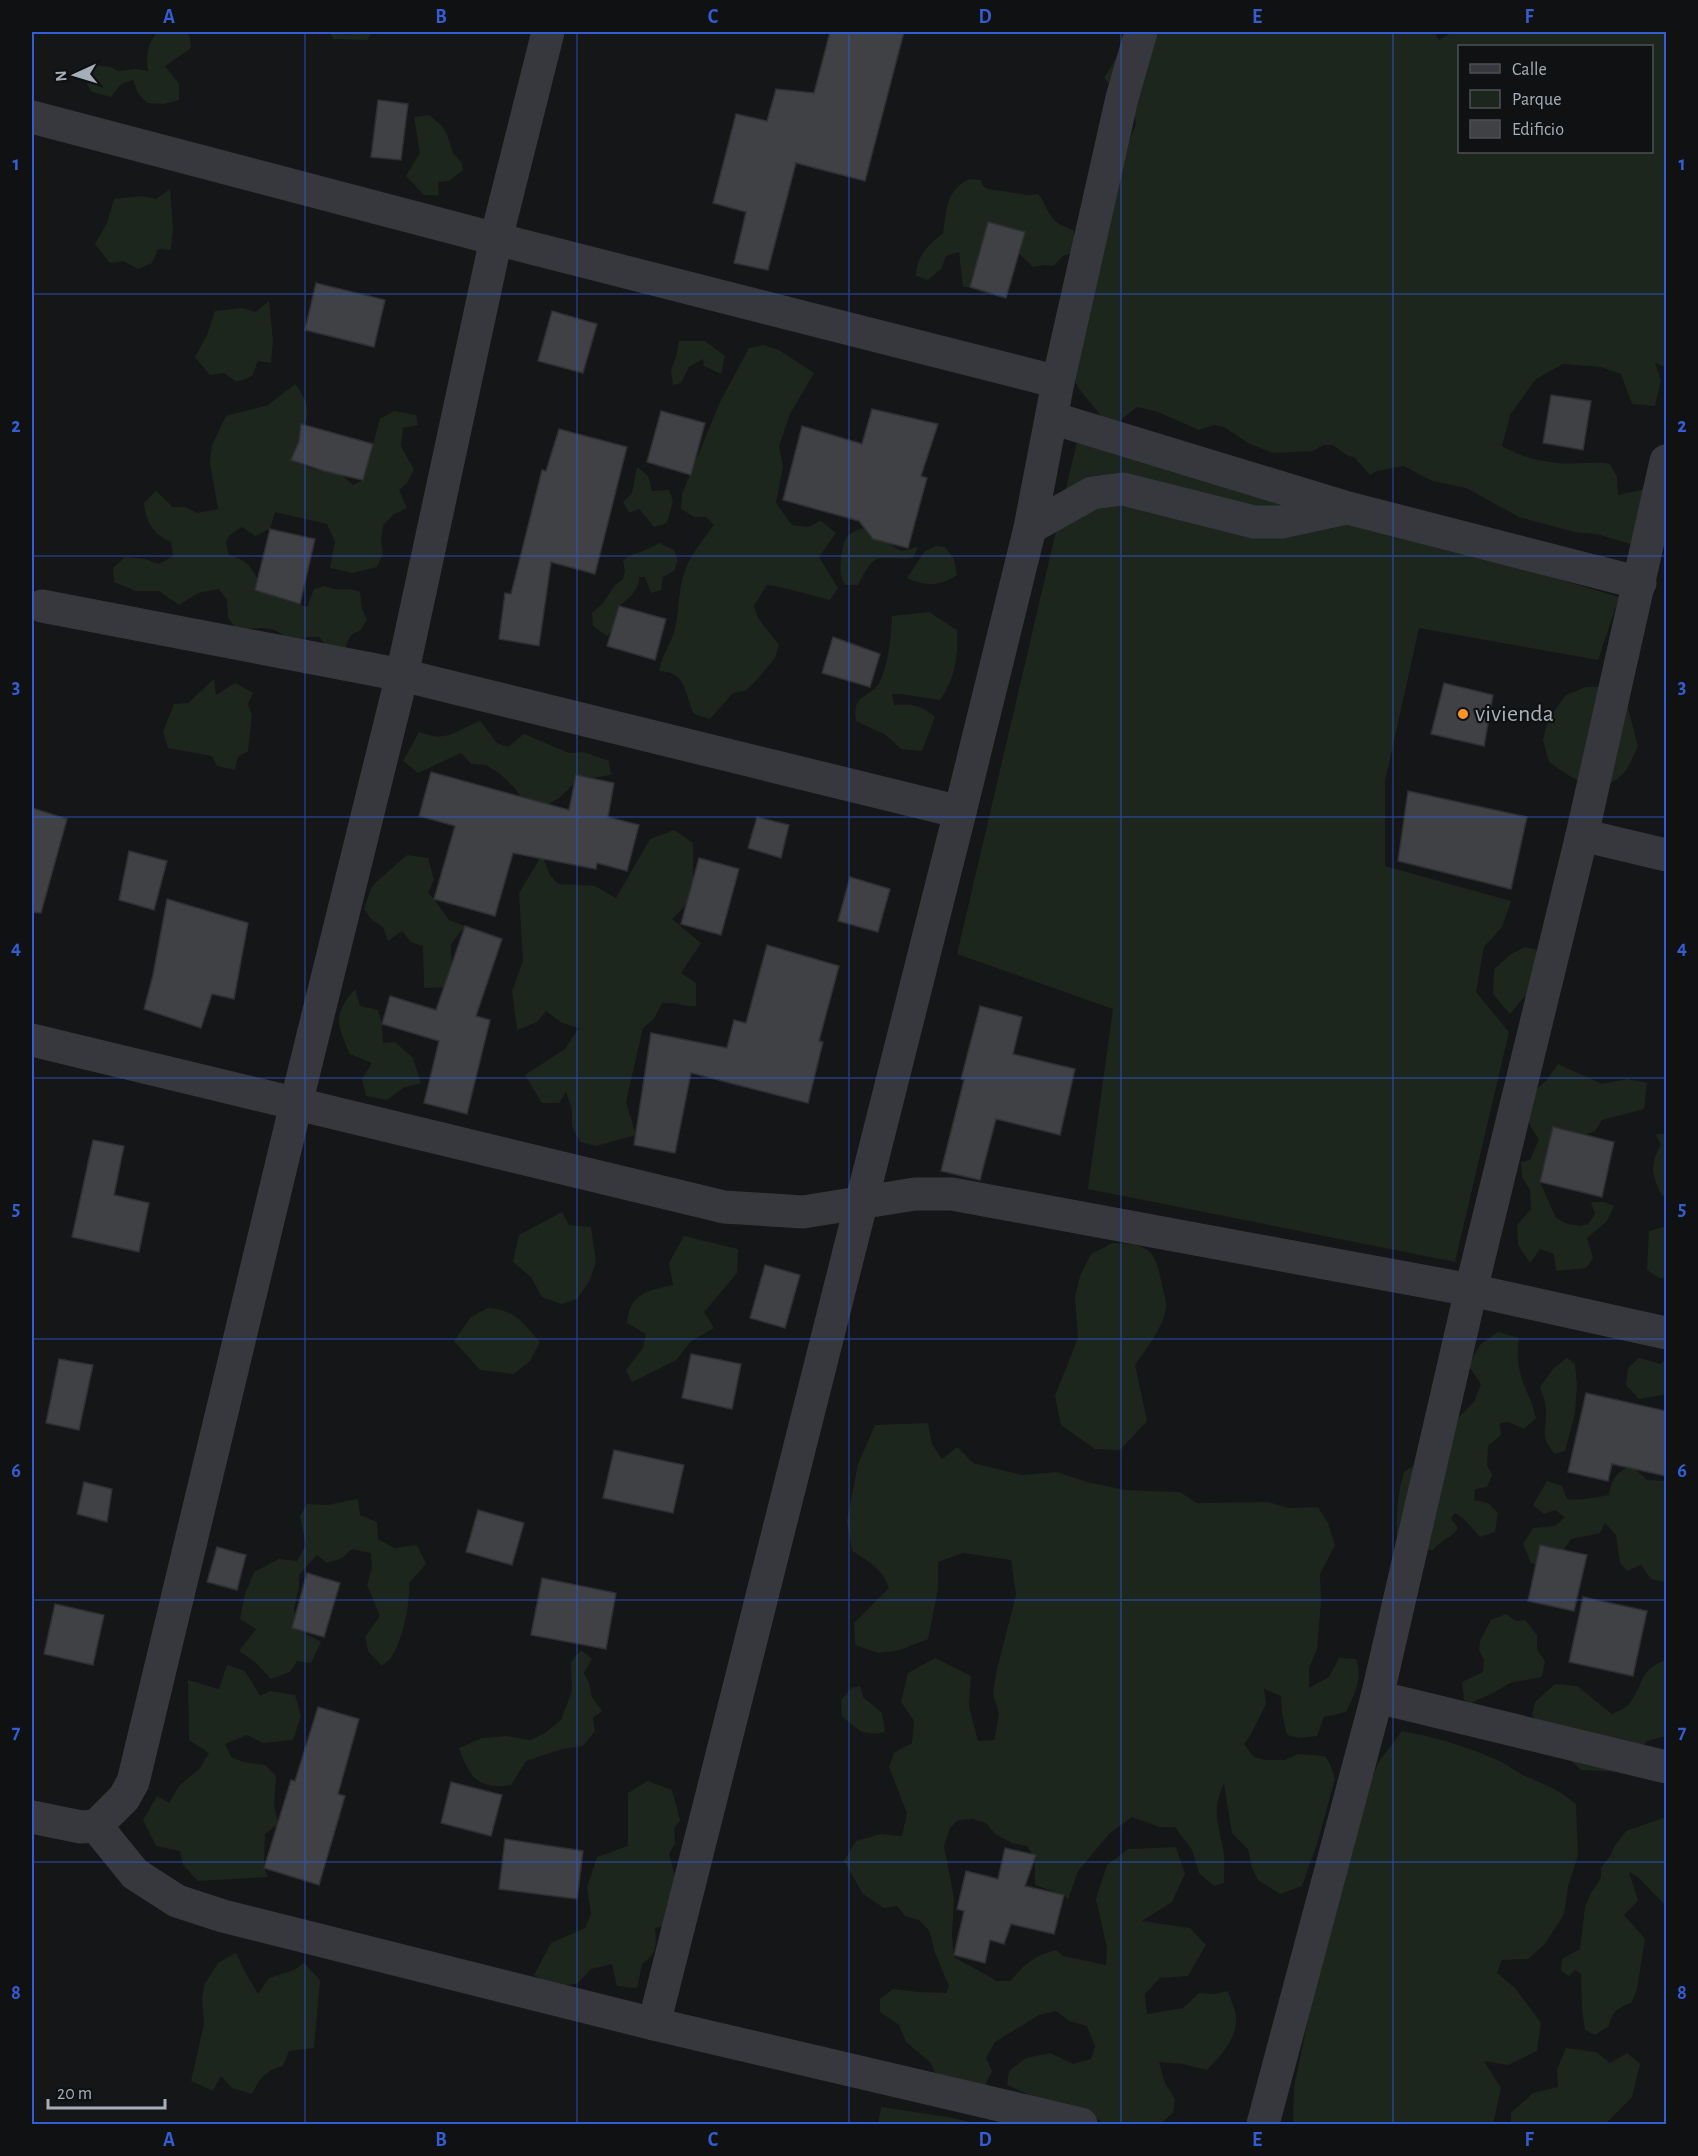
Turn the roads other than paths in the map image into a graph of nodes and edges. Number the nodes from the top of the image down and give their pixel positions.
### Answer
1 (548, 32) edge
2 (1141, 32) edge
3 (32, 117) edge
4 (496, 239) junction
5 (1058, 382) junction
6 (1052, 418) junction
7 (1666, 461) edge
8 (1348, 508) junction
9 (1659, 527) edge
10 (1030, 528) junction
11 (1640, 583) junction
12 (42, 606) dead end
13 (402, 675) junction
14 (960, 812) junction
15 (1582, 835) junction
16 (1666, 855) edge
17 (32, 1040) edge
18 (296, 1104) junction
19 (862, 1202) junction
20 (1471, 1290) junction
21 (1666, 1333) edge
22 (1377, 1696) junction
23 (1666, 1767) edge
24 (32, 1817) edge
25 (96, 1826) junction
26 (654, 2024) junction
27 (1081, 2124) edge
28 (1263, 2124) edge

1 - 4 street
2 - 5 street
3 - 4 street
4 - 5 street
4 - 13 street
5 - 6 street
6 - 8 street
6 - 10 street
7 - 9 street
8 - 10 street
8 - 11 street
9 - 11 street
10 - 14 street
11 - 15 street
12 - 13 street
13 - 14 street
13 - 18 street
14 - 19 street
15 - 16 street
15 - 20 street
17 - 18 street
18 - 19 street
18 - 25 street
19 - 20 street
19 - 26 street
20 - 21 street
20 - 22 street
22 - 23 street
22 - 28 street
24 - 25 street
25 - 26 street
26 - 27 street

